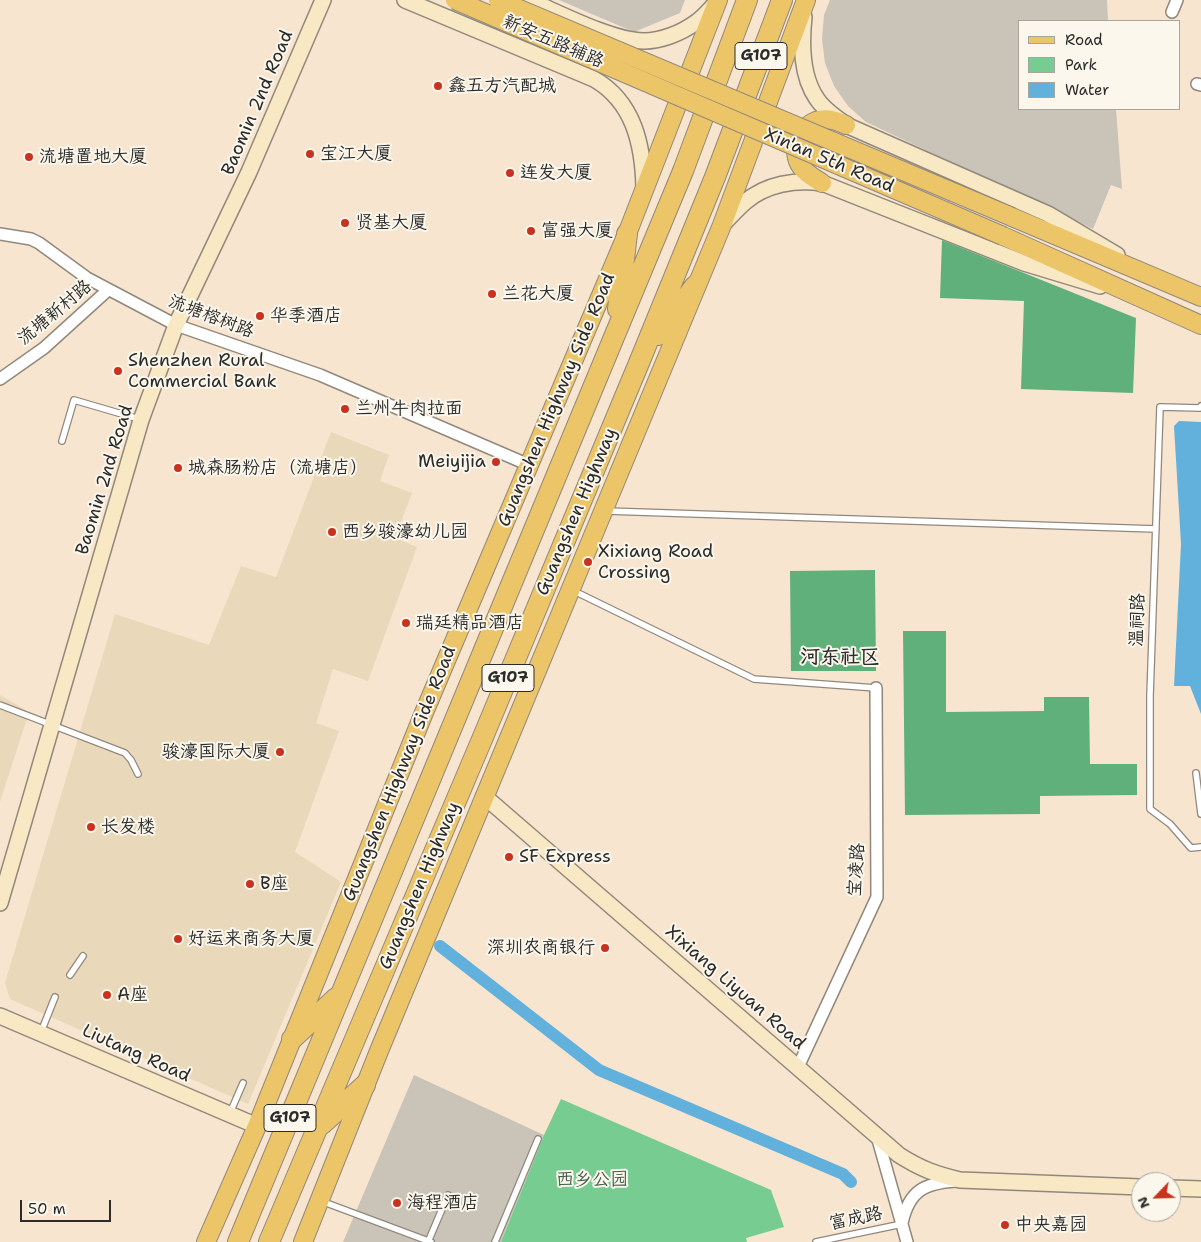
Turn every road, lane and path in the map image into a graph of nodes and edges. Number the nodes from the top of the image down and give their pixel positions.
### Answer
1 (323, 0) edge
2 (405, 0) edge
3 (455, 0) edge
4 (498, 0) edge
5 (529, 0) edge
6 (747, 0) edge
7 (782, 0) edge
8 (806, 0) edge
9 (1177, 0) edge
10 (718, 1) edge
11 (1172, 12) dead end
12 (846, 125) junction
13 (822, 182) junction
14 (644, 192) junction
15 (722, 225) junction
16 (0, 234) edge
17 (627, 234) junction
18 (1157, 278) junction
19 (695, 286) junction
20 (108, 290) junction
21 (1201, 297) edge
22 (1145, 300) junction
23 (176, 325) junction
24 (1201, 325) edge
25 (615, 334) junction
26 (641, 358) junction
27 (0, 379) edge
28 (1201, 406) edge
29 (142, 420) junction
30 (62, 441) dead end
31 (529, 466) junction
32 (602, 511) junction
33 (1156, 529) junction
34 (570, 589) junction
35 (876, 688) joint
36 (0, 705) edge
37 (52, 725) junction
38 (1196, 773) dead end
39 (138, 774) dead end
40 (484, 796) junction
41 (1201, 814) edge
42 (1201, 847) edge
43 (0, 903) edge
44 (83, 956) dead end
45 (70, 975) dead end
46 (342, 993) junction
47 (55, 997) dead end
48 (0, 1016) edge
49 (41, 1033) junction
50 (292, 1039) junction
51 (798, 1068) junction
52 (242, 1083) dead end
53 (365, 1085) junction
54 (229, 1115) junction
55 (257, 1126) junction
56 (317, 1129) junction
57 (877, 1136) junction
58 (538, 1139) dead end
59 (960, 1180) junction
60 (1131, 1187) edge
61 (1181, 1188) edge
62 (1201, 1189) edge
63 (448, 1195) dead end
64 (320, 1200) junction
65 (902, 1224) junction
66 (206, 1242) edge
67 (238, 1242) edge
68 (269, 1242) edge
69 (303, 1242) edge
70 (429, 1242) edge
71 (495, 1242) edge
72 (816, 1242) edge
73 (907, 1242) edge

1 - 23 street, Baomin 2nd Road
2 - 14 street, 新安五路辅路
3 - 22 main road, Xin'an 5th Road, bridge
4 - 18 main road, Xin'an 5th Road, bridge
5 - 10 street, 新安五路辅路
6 - 25 highway, Guangshen Highway / G107
7 - 26 highway, Guangshen Highway / G107
8 - 12 street
8 - 15 main road
9 - 11 street
10 - 14 main road, Guangshen Highway Side Road
12 - 13 main road
12 - 18 street
13 - 15 street
13 - 22 street
14 - 17 main road, Guangshen Highway Side Road
15 - 19 main road
16 - 20 street, 流塘榕树路
17 - 25 highway
17 - 31 main road, Guangshen Highway Side Road
18 - 21 main road, Xin'an 5th Road
19 - 26 highway
19 - 32 main road
20 - 23 street, 流塘榕树路
20 - 27 street, 流塘新村路
22 - 24 main road, Xin'an 5th Road
23 - 29 street, Baomin 2nd Road
23 - 31 street, 流塘榕树路
25 - 46 highway, Guangshen Highway / G107
26 - 56 highway, Guangshen Highway / G107
28 - 33 lane, 温祠路
29 - 30 lane
29 - 37 street, Baomin 2nd Road
31 - 50 main road, Guangshen Highway Side Road
32 - 33 lane
32 - 34 main road
33 - 42 lane, 温祠路
34 - 35 lane
34 - 40 main road
35 - 51 street, 宝凌路
36 - 37 lane
37 - 39 lane
37 - 43 street, Baomin 2nd Road
38 - 41 lane
40 - 51 street, Xixiang Liyuan Road
40 - 53 main road
44 - 45 lane
46 - 50 highway
46 - 67 highway, Guangshen Highway / G107
47 - 49 lane
48 - 49 street, Liutang Road
49 - 54 street, Liutang Road
50 - 55 main road, Guangshen Highway Side Road
51 - 57 street, Xixiang Liyuan Road
52 - 54 lane
53 - 56 highway
53 - 64 main road
54 - 55 street, Liutang Road
55 - 66 main road, Guangshen Highway Side Road
56 - 68 highway, Guangshen Highway / G107
57 - 59 street, Xixiang Liyuan Road
57 - 65 street
58 - 71 lane
59 - 60 street, Xixiang Liyuan Road
59 - 65 street
61 - 62 street
63 - 70 lane
64 - 69 main road
64 - 70 lane
65 - 72 lane, 富成路
65 - 73 street

